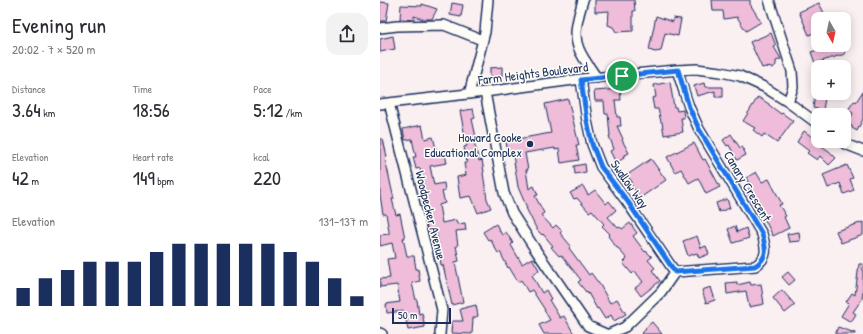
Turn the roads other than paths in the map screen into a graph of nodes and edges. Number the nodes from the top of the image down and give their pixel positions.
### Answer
1 (488, 0) edge
2 (583, 0) edge
3 (769, 0) edge
4 (380, 28) edge
5 (482, 40) junction
6 (678, 70) junction
7 (597, 78) junction
8 (581, 80) junction
9 (485, 92) junction
10 (469, 94) junction
11 (788, 102) junction
12 (384, 104) edge
13 (811, 119) edge
14 (851, 146) edge
15 (863, 151) edge
16 (675, 272) junction
17 (440, 334) edge
18 (608, 334) edge

1 - 5 street
2 - 7 street
3 - 11 street
4 - 5 street
5 - 10 street
6 - 7 street, Farm Heights Boulevard
6 - 11 street, Farm Heights Boulevard
6 - 16 street, Canary Crescent
7 - 8 street, Farm Heights Boulevard
8 - 9 street, Farm Heights Boulevard
8 - 16 street, Swallow Way
9 - 10 street, Farm Heights Boulevard
9 - 18 street
10 - 12 street, Farm Heights Boulevard
11 - 13 street, Farm Heights Boulevard
12 - 17 street, Woodpecker Avenue
14 - 15 street
16 - 18 street

